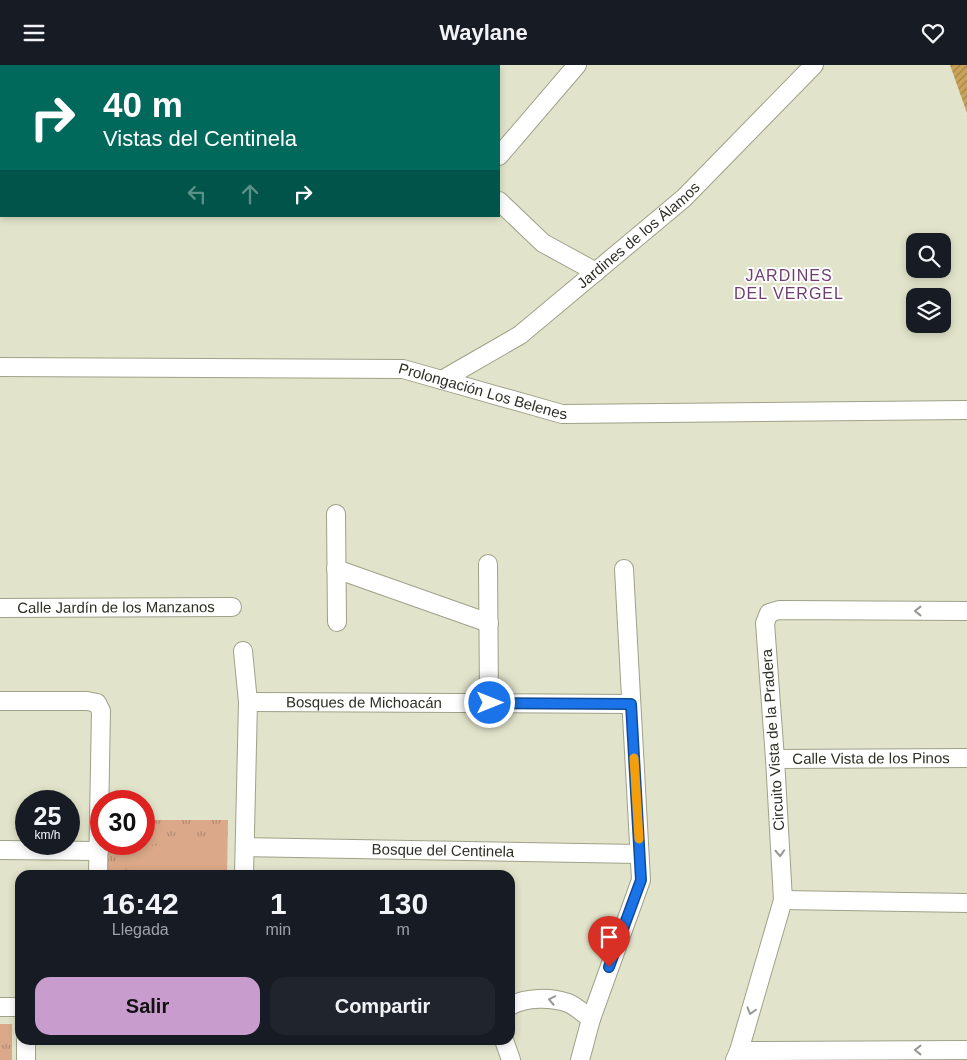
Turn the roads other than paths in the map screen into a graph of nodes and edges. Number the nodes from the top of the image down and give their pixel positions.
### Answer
1 (814, 65) edge
2 (573, 66) edge
3 (500, 155) edge
4 (500, 202) edge
5 (596, 272) junction
6 (0, 367) edge
7 (442, 380) junction
8 (967, 410) edge
9 (336, 514) dead end
10 (488, 563) dead end
11 (336, 569) junction
12 (624, 569) dead end
13 (232, 607) dead end
14 (0, 608) edge
15 (967, 611) edge
16 (337, 622) dead end
17 (489, 623) junction
18 (243, 651) dead end
19 (0, 701) edge
20 (248, 701) junction
21 (490, 703) junction
22 (631, 704) junction
23 (967, 758) edge
24 (775, 759) junction
25 (100, 790) edge
26 (244, 847) junction
27 (0, 850) edge
28 (90, 851) edge
29 (639, 854) junction
30 (99, 855) edge
31 (98, 870) edge
32 (244, 870) edge
33 (783, 900) junction
34 (967, 903) edge
35 (515, 1003) edge
36 (0, 1007) edge
37 (15, 1007) edge
38 (591, 1019) junction
39 (26, 1045) edge
40 (506, 1045) edge
41 (967, 1050) edge
42 (737, 1055) edge
43 (26, 1060) edge
44 (511, 1060) edge
45 (580, 1060) edge

1 - 5 street, Jardines de los Álamos
2 - 3 street
4 - 5 street
5 - 7 street, Jardines de los Álamos
6 - 7 street, Prolongación Los Belenes
7 - 8 street, Prolongación Los Belenes
9 - 11 street
10 - 17 street
11 - 16 street
11 - 17 street
12 - 22 street
13 - 14 street, Calle Jardín de los Manzanos
15 -> 24 street, Circuito Vista de la Pradera
17 - 21 street
18 - 20 street
19 - 25 street
20 - 21 street, Bosques de Michoacán
20 - 26 street
21 - 22 street, Bosques de Michoacán
22 - 29 street
23 - 24 street, Calle Vista de los Pinos
24 -> 33 street, Circuito Vista de la Pradera
26 - 29 street, Bosque del Centinela
26 - 32 street
27 - 28 street
29 - 38 street
30 - 31 street
33 - 34 street
33 -> 42 street, Circuito Vista de la Pradera
38 -> 35 street
36 - 37 street
38 - 45 street
39 - 43 street
40 - 44 street
41 -> 42 street

